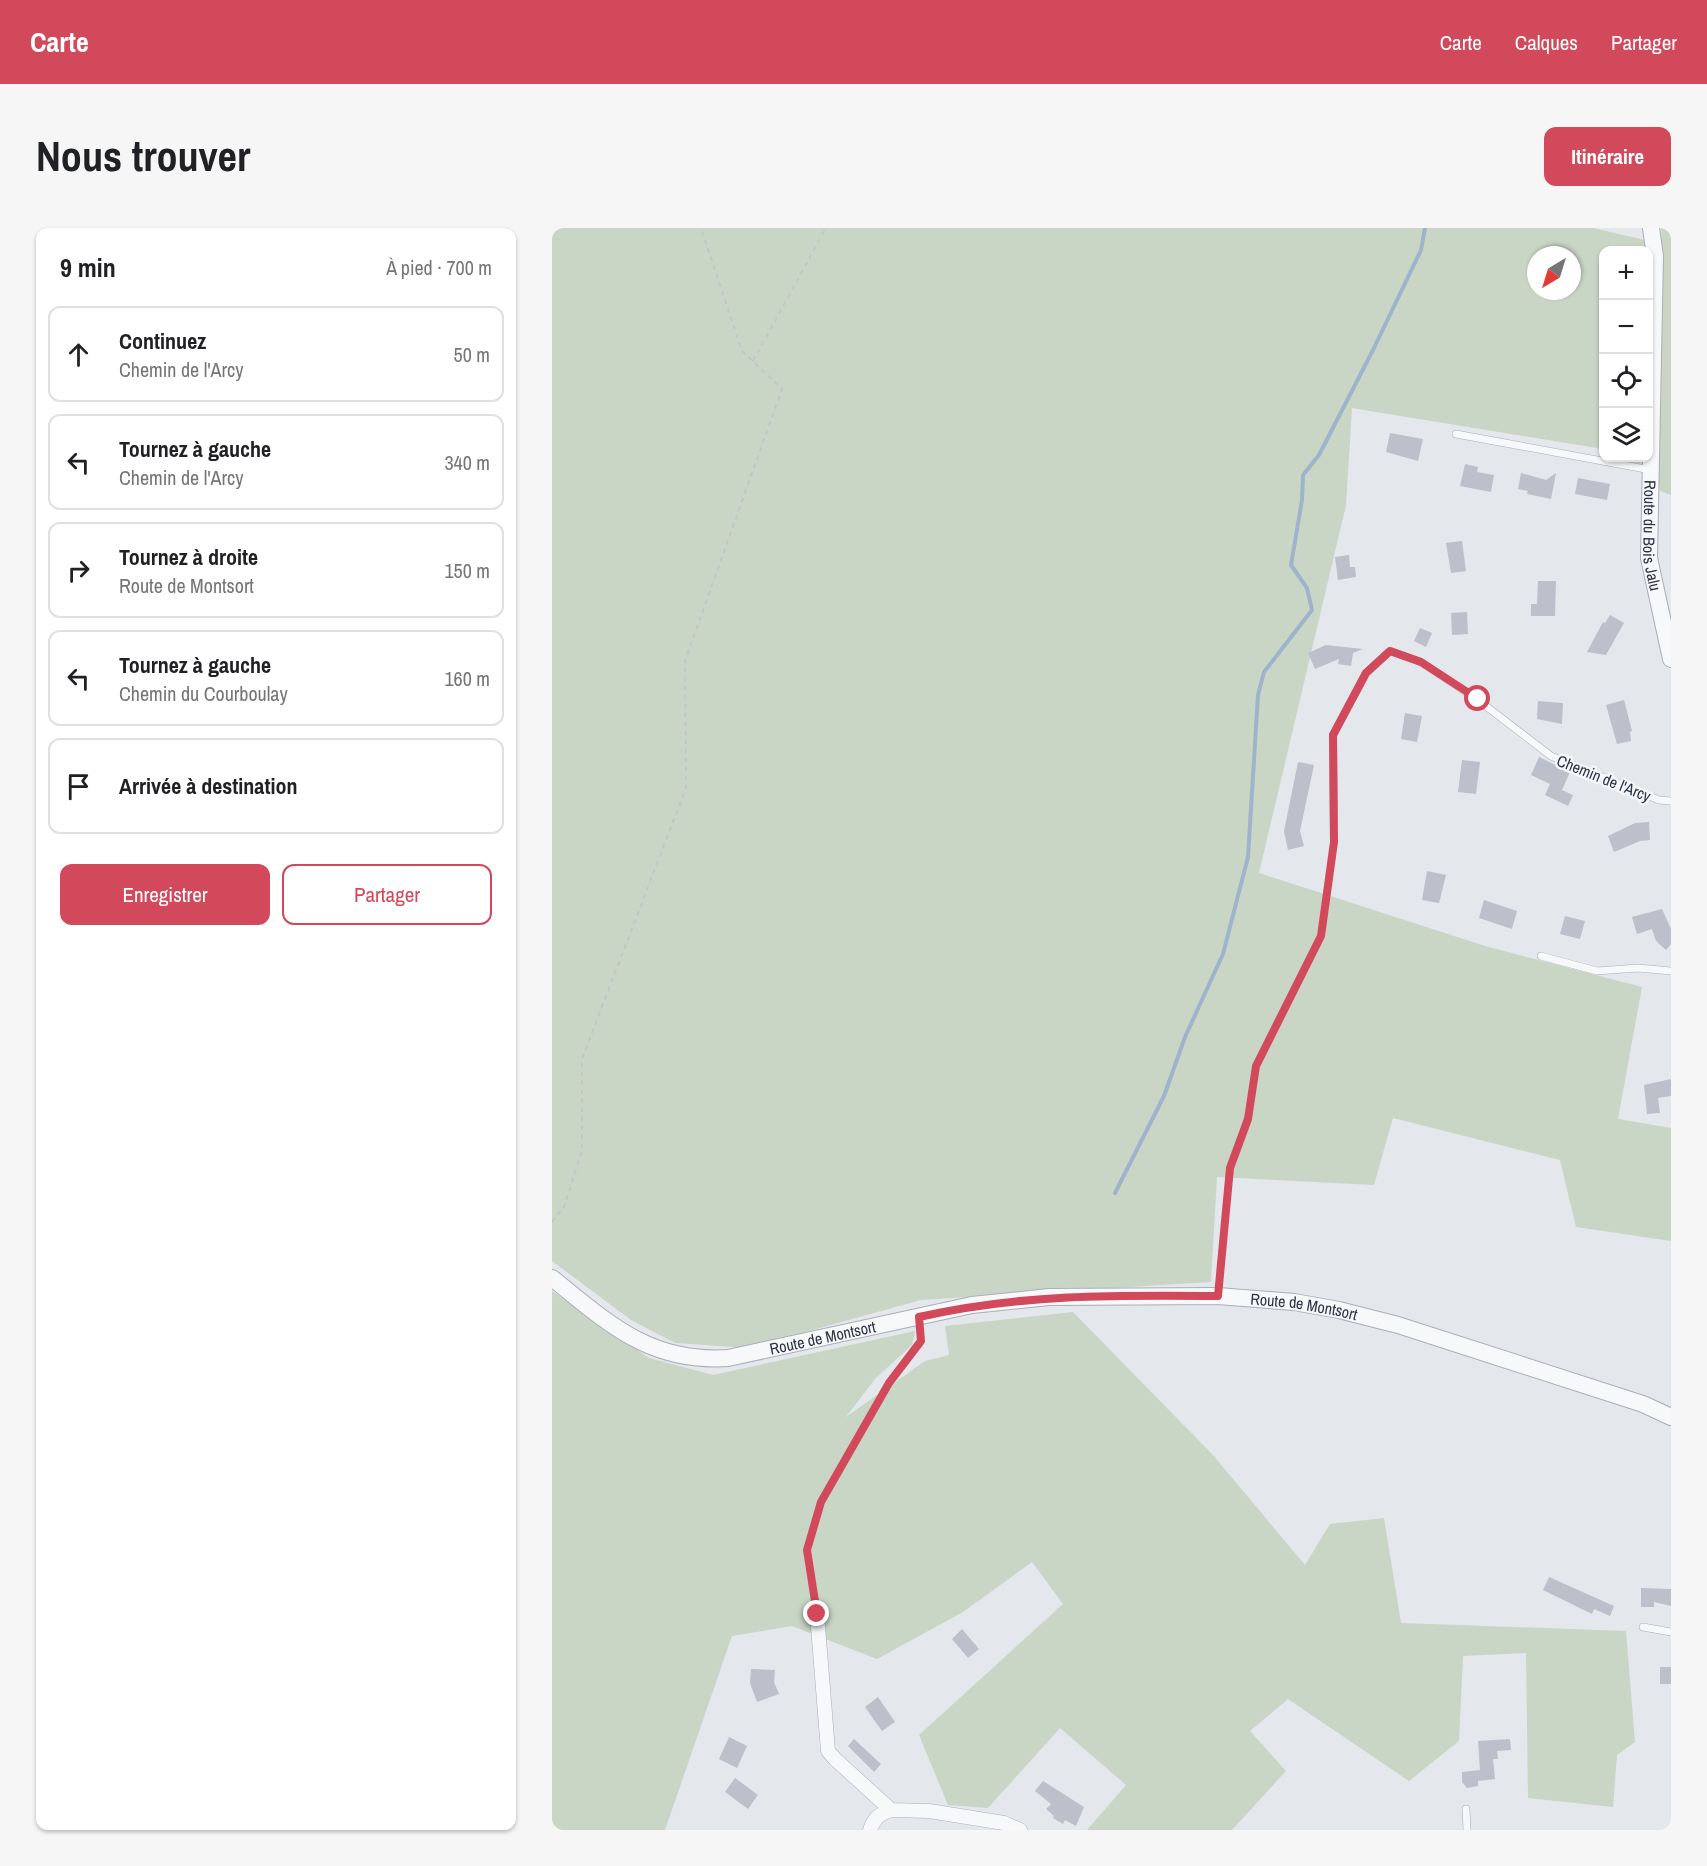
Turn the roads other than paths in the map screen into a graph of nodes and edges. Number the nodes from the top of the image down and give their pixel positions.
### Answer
1 (1651, 228) edge
2 (1456, 434) dead end
3 (1651, 470) junction
4 (1671, 659) edge
5 (1671, 801) edge
6 (1334, 842) road end
7 (1541, 956) dead end
8 (1671, 971) edge
9 (552, 1278) edge
10 (1671, 1417) edge
11 (817, 1614) road end
12 (1643, 1627) dead end
13 (1671, 1632) edge
14 (891, 1809) junction
15 (1466, 1809) dead end
16 (870, 1830) edge
17 (1020, 1830) edge
18 (1467, 1830) edge

1 - 3 street, Route du Bois Jalu
2 - 3 lane
3 - 4 street, Route du Bois Jalu
5 - 6 lane, Chemin de l'Arcy
7 - 8 lane
9 - 10 street, Route de Montsort
11 - 14 street
12 - 13 lane
14 - 16 street
14 - 17 street
15 - 18 lane

